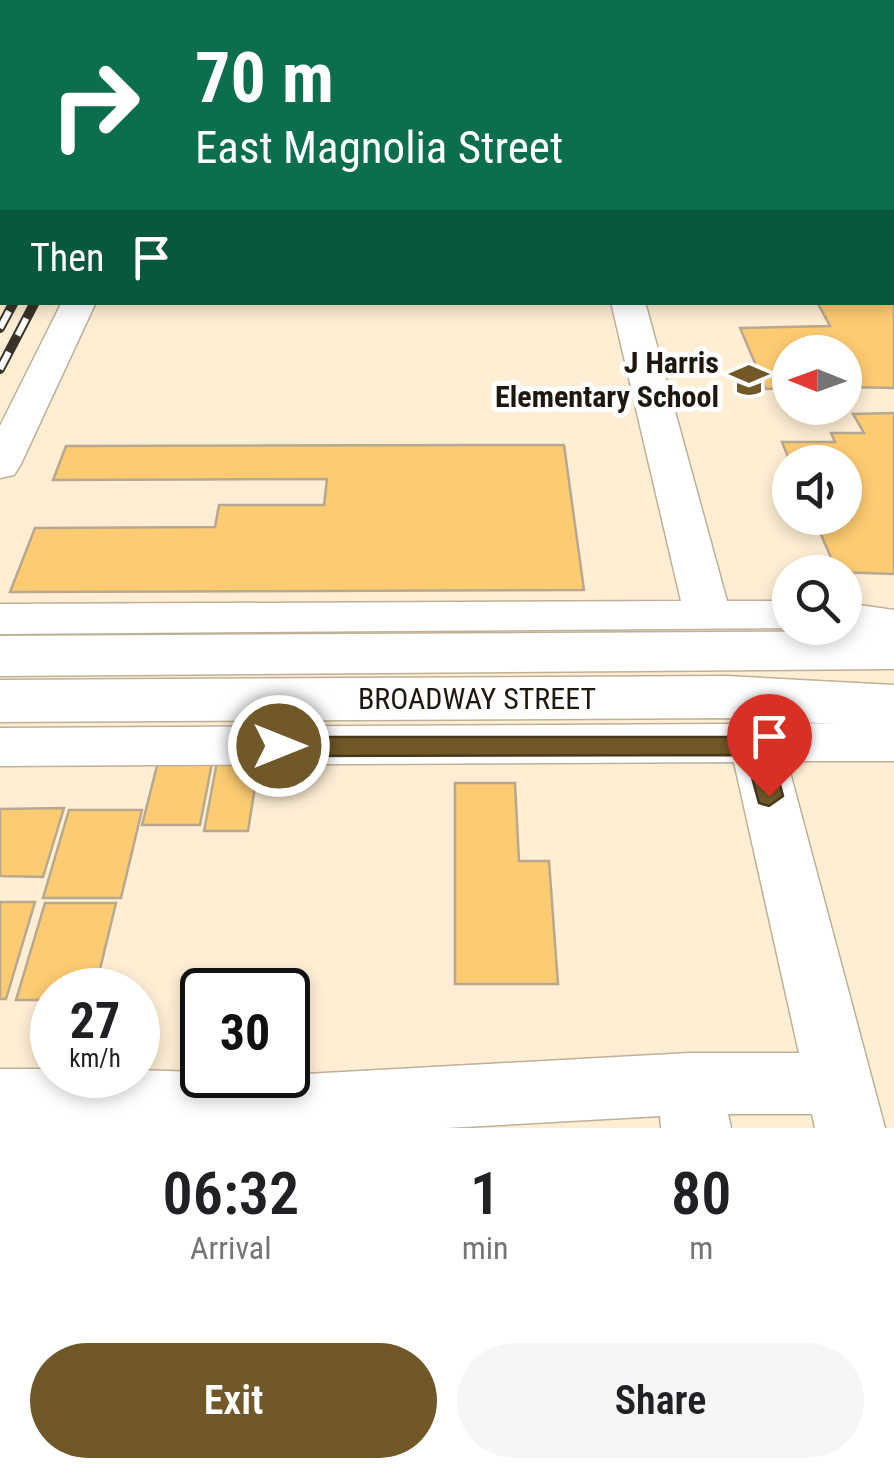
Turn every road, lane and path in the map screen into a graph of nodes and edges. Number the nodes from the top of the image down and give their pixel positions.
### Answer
1 (78, 305) edge
2 (629, 305) edge
3 (0, 466) edge
4 (707, 614) junction
5 (772, 616) edge
6 (0, 619) edge
7 (862, 620) edge
8 (894, 624) edge
9 (894, 650) edge
10 (0, 656) edge
11 (0, 701) edge
12 (894, 706) edge
13 (894, 742) edge
14 (757, 746) junction
15 (0, 747) edge
16 (0, 1100) edge
17 (845, 1105) edge
18 (692, 1106) edge

1 - 3 street
2 - 4 street
4 - 5 street
4 - 6 street
7 - 8 street
9 - 10 main road, BROADWAY STREET
11 - 12 main road, BROADWAY STREET
13 - 14 street, BROADWAY STREET
14 - 15 street, BROADWAY STREET
14 - 17 street
16 - 18 street
17 - 18 street

